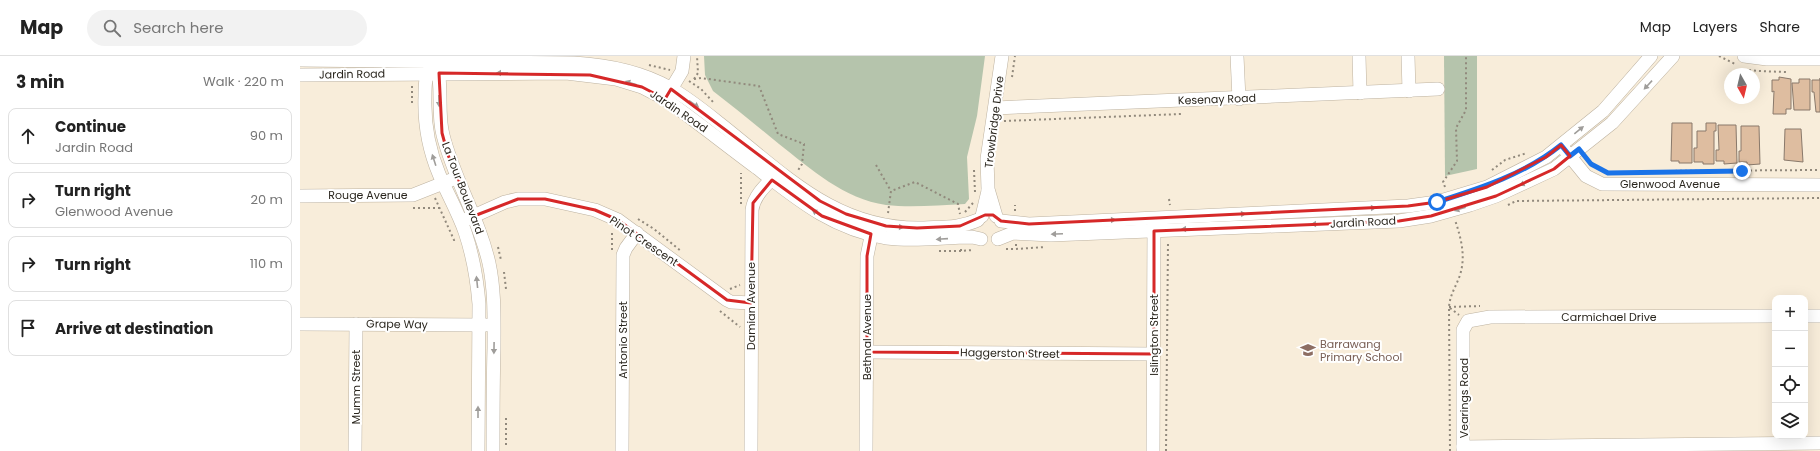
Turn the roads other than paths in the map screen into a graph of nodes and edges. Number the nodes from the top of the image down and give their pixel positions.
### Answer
1 (684, 56) edge
2 (1002, 56) edge
3 (1237, 56) edge
4 (1359, 56) edge
5 (1408, 56) edge
6 (1651, 56) edge
7 (1674, 56) edge
8 (1744, 56) edge
9 (371, 58) edge
10 (1820, 59) edge
11 (300, 60) edge
12 (434, 66) edge
13 (372, 74) junction
14 (300, 75) edge
15 (1438, 89) dead end
16 (1409, 91) junction
17 (1360, 93) junction
18 (668, 94) junction
19 (1239, 99) junction
20 (1001, 107) junction
21 (1561, 145) junction
22 (1575, 153) junction
23 (776, 176) junction
24 (457, 177) junction
25 (1820, 185) edge
26 (437, 186) junction
27 (988, 189) junction
28 (300, 196) edge
29 (1450, 205) junction
30 (474, 216) junction
31 (1002, 217) junction
32 (980, 218) junction
33 (460, 222) junction
34 (876, 224) junction
35 (1154, 225) junction
36 (637, 233) junction
37 (998, 238) junction
38 (981, 239) junction
39 (751, 302) junction
40 (1772, 316) edge
41 (1808, 316) edge
42 (1820, 316) edge
43 (300, 324) edge
44 (356, 324) junction
45 (478, 325) junction
46 (494, 325) junction
47 (1464, 344) joint
48 (867, 352) junction
49 (1154, 354) junction
50 (1820, 444) edge
51 (1463, 449) edge
52 (355, 451) edge
53 (478, 451) edge
54 (493, 451) edge
55 (622, 451) edge
56 (751, 451) edge
57 (866, 451) edge
58 (1153, 451) edge

1 - 18 street
2 - 20 street, Trowbridge Drive
3 - 19 street
4 - 17 street
5 - 16 street
21 -> 6 street, Jardin Road
7 -> 22 street, Jardin Road
8 - 10 street
9 - 11 street, Jardin Road
9 - 12 street, Jardin Road
9 - 13 street
12 - 13 street, Jardin Road
12 - 18 street, Jardin Road
12 -> 24 street, La Tour Boulevard
26 -> 12 street, La Tour Boulevard
13 - 14 street, Jardin Road
15 - 16 street, Kesenay Road
16 - 17 street, Kesenay Road
17 - 19 street, Kesenay Road
18 - 23 street, Jardin Road
19 - 20 street, Kesenay Road
20 - 27 street, Trowbridge Drive
21 - 22 street, Glenwood Avenue
21 - 29 street, Jardin Road
22 - 25 street, Glenwood Avenue
22 -> 29 street, Jardin Road
23 - 34 street, Jardin Road
23 - 39 street, Damian Avenue
24 - 26 street, Rouge Avenue
24 - 30 street, La Tour Boulevard
26 - 28 street, Rouge Avenue
26 - 33 street, La Tour Boulevard
27 - 31 street, Trowbridge Drive
27 - 32 street, Trowbridge Drive
29 - 35 street, Jardin Road
30 - 33 street, Pinot Crescent
30 - 36 street, Pinot Crescent
30 - 46 street, La Tour Boulevard
31 - 32 street
31 -> 35 street, Jardin Road
31 - 37 street
34 -> 32 street, Jardin Road
32 - 38 street
45 -> 33 street, La Tour Boulevard
38 -> 34 street, Jardin Road
34 - 48 street, Bethnal Avenue
35 -> 37 street, Jardin Road
35 - 49 street, Islington Street
36 - 39 street, Pinot Crescent
36 - 55 street, Antonio Street
37 - 38 street
39 - 56 street, Damian Avenue
40 - 47 street, Carmichael Drive
41 - 42 street
43 - 44 street, Grape Way
44 - 45 street, Grape Way
44 - 52 street, Mumm Street
45 - 46 street, Grape Way
53 -> 45 street, La Tour Boulevard
46 -> 54 street, La Tour Boulevard
47 - 51 street, Vearings Road
48 - 49 street, Haggerston Street
48 - 57 street, Bethnal Avenue
49 - 58 street, Islington Street
50 - 51 street

